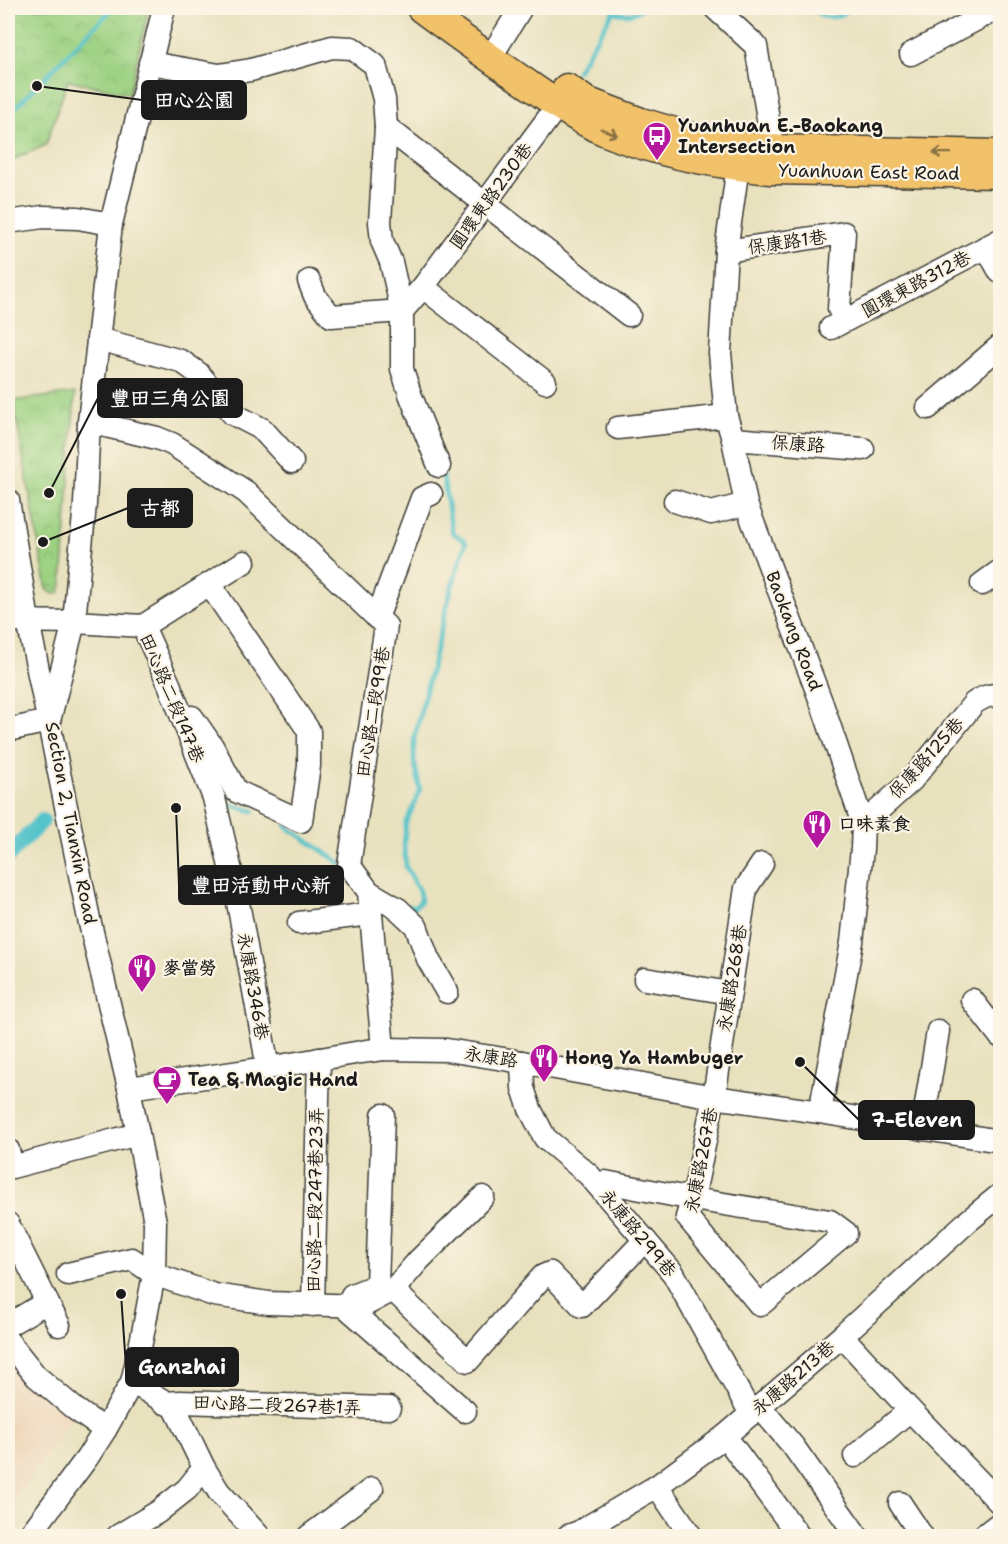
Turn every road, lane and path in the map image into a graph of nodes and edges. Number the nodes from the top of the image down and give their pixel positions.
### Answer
1 (164, 8) edge
2 (421, 8) edge
3 (452, 8) edge
4 (521, 8) edge
5 (715, 8) edge
6 (998, 8) edge
7 (495, 51) junction
8 (911, 54) dead end
9 (150, 63) junction
10 (558, 105) junction
11 (386, 127) junction
12 (1000, 154) edge
13 (738, 156) junction
14 (771, 160) junction
15 (1000, 174) edge
16 (486, 204) junction
17 (8, 222) edge
18 (111, 224) junction
19 (993, 244) edge
20 (726, 251) junction
21 (1000, 272) edge
22 (309, 281) dead end
23 (423, 287) junction
24 (402, 311) junction
25 (629, 315) dead end
26 (835, 319) joint
27 (98, 339) junction
28 (1000, 346) edge
29 (545, 382) dead end
30 (928, 408) dead end
31 (726, 416) junction
32 (89, 422) junction
33 (618, 428) dead end
34 (733, 439) junction
35 (863, 449) dead end
36 (292, 462) dead end
37 (439, 466) dead end
38 (431, 494) dead end
39 (8, 500) edge
40 (675, 501) dead end
41 (746, 504) junction
42 (244, 562) dead end
43 (210, 585) junction
44 (377, 618) junction
45 (18, 621) edge
46 (74, 622) junction
47 (143, 626) junction
48 (169, 684) junction
49 (996, 697) edge
50 (49, 721) junction
51 (8, 730) edge
52 (214, 798) joint
53 (863, 824) junction
54 (762, 864) dead end
55 (370, 903) junction
56 (299, 923) dead end
57 (645, 979) dead end
58 (447, 992) dead end
59 (730, 993) junction
60 (972, 1000) dead end
61 (938, 1031) dead end
62 (1000, 1036) edge
63 (383, 1049) junction
64 (319, 1059) junction
65 (522, 1062) junction
66 (268, 1068) junction
67 (129, 1088) junction
68 (714, 1097) junction
69 (820, 1112) junction
70 (383, 1115) dead end
71 (922, 1129) junction
72 (138, 1134) junction
73 (1000, 1141) edge
74 (8, 1150) edge
75 (605, 1182) dead end
76 (1000, 1195) edge
77 (483, 1197) dead end
78 (693, 1199) junction
79 (8, 1224) edge
80 (645, 1240) junction
81 (68, 1274) dead end
82 (154, 1274) junction
83 (393, 1290) junction
84 (47, 1302) junction
85 (328, 1305) junction
86 (8, 1325) edge
87 (59, 1325) dead end
88 (842, 1336) junction
89 (8, 1341) edge
90 (132, 1382) junction
91 (165, 1403) junction
92 (389, 1408) dead end
93 (756, 1410) junction
94 (910, 1410) junction
95 (465, 1412) dead end
96 (105, 1430) junction
97 (725, 1436) junction
98 (855, 1456) dead end
99 (204, 1468) junction
100 (657, 1486) junction
101 (372, 1489) dead end
102 (900, 1503) dead end
103 (1000, 1503) edge
104 (1000, 1523) edge
105 (29, 1536) edge
106 (118, 1536) edge
107 (259, 1536) edge
108 (309, 1536) edge
109 (568, 1536) edge
110 (691, 1536) edge
111 (799, 1536) edge
112 (857, 1536) edge
113 (922, 1536) edge
114 (983, 1536) edge

1 - 9 street, Section 2, Tianxin Road
2 - 7 main road, Yuanhuan East Road
3 - 7 main road, Yuanhuan East Road
4 - 7 street
5 - 14 street
6 - 8 street
7 - 10 main road, Yuanhuan East Road
7 - 13 main road, Yuanhuan East Road
9 - 11 street
9 - 18 street, Section 2, Tianxin Road
10 -> 13 main road, Yuanhuan East Road
10 - 16 street, 圓環東路230巷
11 - 16 street
11 - 24 street
12 -> 14 main road, Yuanhuan East Road
13 - 14 main road, Yuanhuan East Road
13 - 20 street, Baokang Road
14 - 15 main road, Yuanhuan East Road
16 - 23 street, 圓環東路230巷
16 - 25 street
17 - 18 street
18 - 27 street, Section 2, Tianxin Road
19 - 21 street
19 - 26 street, 圓環東路312巷
20 - 26 street, 保康路1巷
20 - 31 street, Baokang Road
22 - 24 street
23 - 24 street, 圓環東路230巷
23 - 29 street
24 - 37 street
27 - 32 street, Section 2, Tianxin Road
27 - 36 street
28 - 30 street
31 - 33 street
31 - 34 street, Baokang Road
32 - 44 street
32 - 46 street, Section 2, Tianxin Road
34 - 35 street, 保康路
34 - 41 street, Baokang Road
38 - 44 street
39 - 45 street
40 - 41 street
41 - 53 street, Baokang Road
42 - 43 street
43 - 47 street
43 - 48 street
44 - 55 street, 田心路二段99巷
45 - 46 street, 田心路二段147巷
45 - 50 street
46 - 47 street, 田心路二段147巷
46 - 50 street, Section 2, Tianxin Road
47 - 48 street, 田心路二段147巷
48 - 52 street, 田心路二段147巷
49 - 53 street, 保康路125巷
50 - 51 street
50 - 67 street, Section 2, Tianxin Road
52 - 66 street, 永康路346巷
53 - 69 street, Baokang Road
54 - 59 street, 永康路268巷
55 - 56 street
55 - 58 street
55 - 63 street
57 - 59 street
59 - 68 street, 永康路268巷
60 - 62 street
61 - 71 street
63 - 64 street, 永康路
63 - 65 street, 永康路
64 - 66 street, 永康路
64 - 85 street, 田心路二段247巷23弄
65 - 68 street, 永康路
65 - 80 street, 永康路299巷
66 - 67 street, 永康路
67 - 72 street, Section 2, Tianxin Road
68 - 69 street, 永康路
68 - 78 street, 永康路267巷
69 - 71 street, 永康路
70 - 85 street
71 - 73 street, 永康路
72 - 74 street
72 - 82 street, Section 2, Tianxin Road
75 - 78 street
76 - 88 street, 永康路213巷
77 - 83 street
78 - 78 street, 永康路267巷
79 - 84 street
80 - 83 street
80 - 93 street, 永康路299巷
81 - 82 street
82 - 85 street
82 - 90 street, Section 2, Tianxin Road
83 - 85 street
84 - 86 street
84 - 87 street
85 - 95 street
88 - 93 street, 永康路213巷
88 - 94 street
89 - 96 street
90 - 91 street
90 - 96 street, Section 2, Tianxin Road
91 - 92 street, 田心路二段267巷1弄
91 - 99 street
93 - 97 street, 永康路213巷
93 - 112 street, 永康路299巷
94 - 98 street
94 - 103 street
96 - 105 street, Section 2, Tianxin Road
97 - 100 street, 永康路213巷
97 - 111 street
99 - 106 street
99 - 107 street
100 - 109 street, 永康路213巷
100 - 110 street
101 - 108 street
102 - 113 street
104 - 114 street

